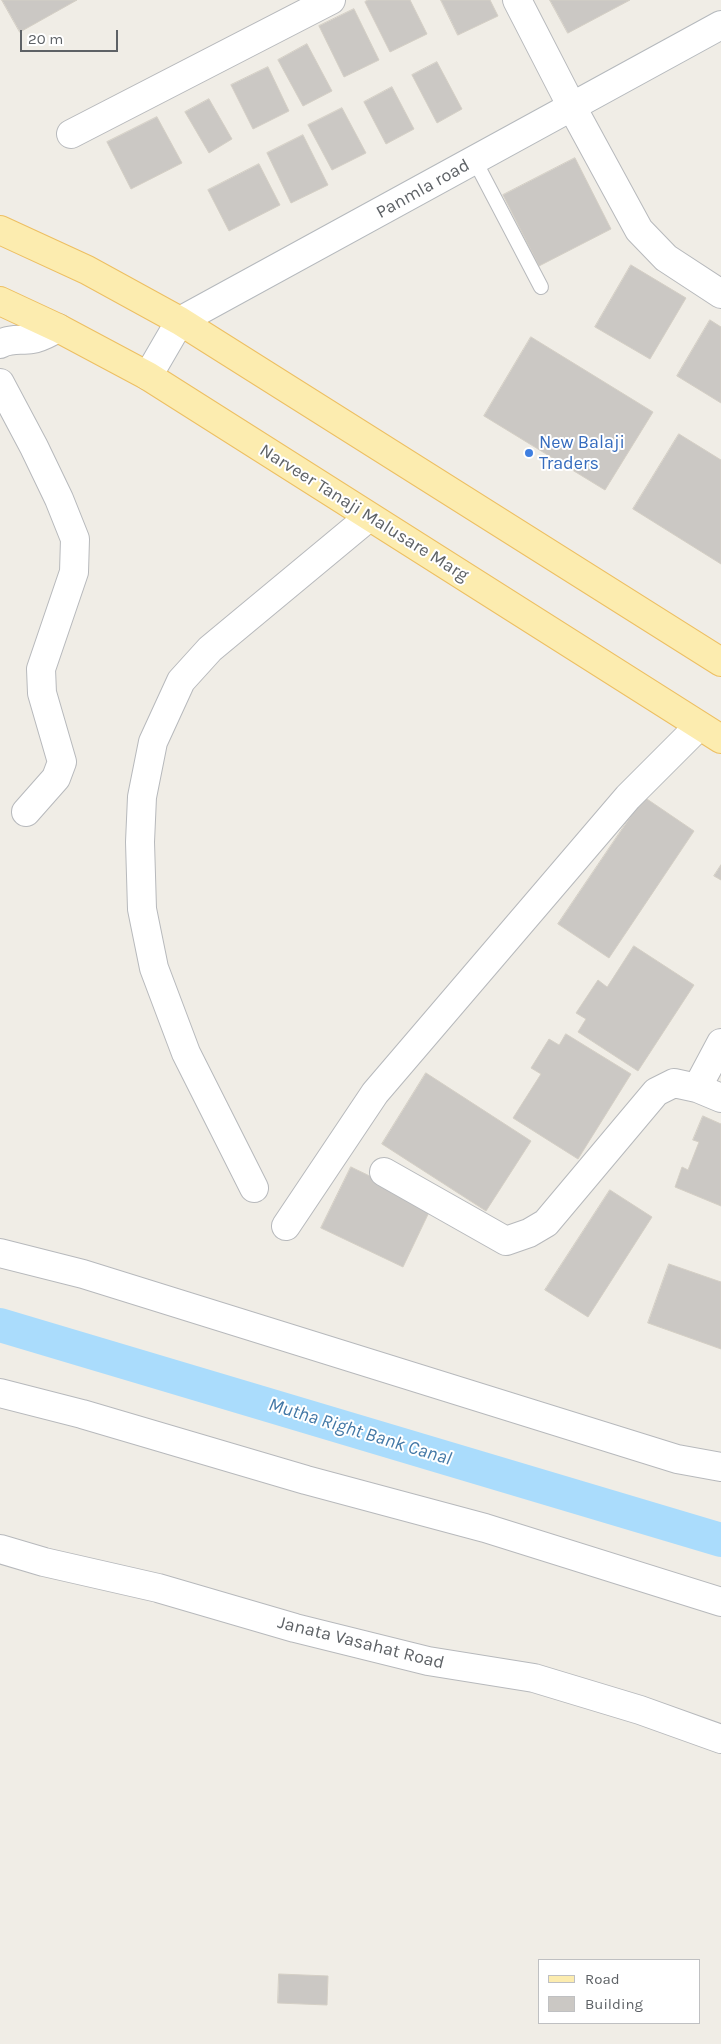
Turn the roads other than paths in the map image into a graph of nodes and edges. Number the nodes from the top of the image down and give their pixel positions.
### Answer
1 (331, 0) edge
2 (517, 0) edge
3 (721, 25) edge
4 (572, 107) junction
5 (72, 134) dead end
6 (475, 161) junction
7 (0, 230) edge
8 (541, 287) dead end
9 (721, 294) edge
10 (0, 301) edge
11 (180, 321) junction
12 (58, 328) junction
13 (0, 344) edge
14 (148, 376) junction
15 (0, 383) edge
16 (369, 517) junction
17 (721, 662) edge
18 (710, 732) edge
19 (26, 812) dead end
20 (721, 1043) edge
21 (709, 1093) edge
22 (384, 1172) dead end
23 (254, 1188) dead end
24 (286, 1226) dead end
25 (0, 1253) edge
26 (0, 1393) edge
27 (721, 1467) edge
28 (0, 1549) edge
29 (721, 1602) edge
30 (721, 1739) edge

1 - 5 street
2 - 4 street
3 - 4 street, Panmla road
4 - 6 street, Panmla road
4 - 9 street
6 - 8 lane
6 - 11 street, Panmla road
7 - 11 main road
10 - 12 main road, Narveer Tanaji Malusare Marg
11 - 14 street
11 - 17 main road
12 - 13 street
12 - 14 main road, Narveer Tanaji Malusare Marg
14 - 16 main road, Narveer Tanaji Malusare Marg
15 - 19 street
16 - 18 main road, Narveer Tanaji Malusare Marg
16 - 23 street
18 - 24 street
20 - 21 street
21 - 22 street
25 - 27 street
26 - 29 street
28 - 30 street, Janata Vasahat Road

